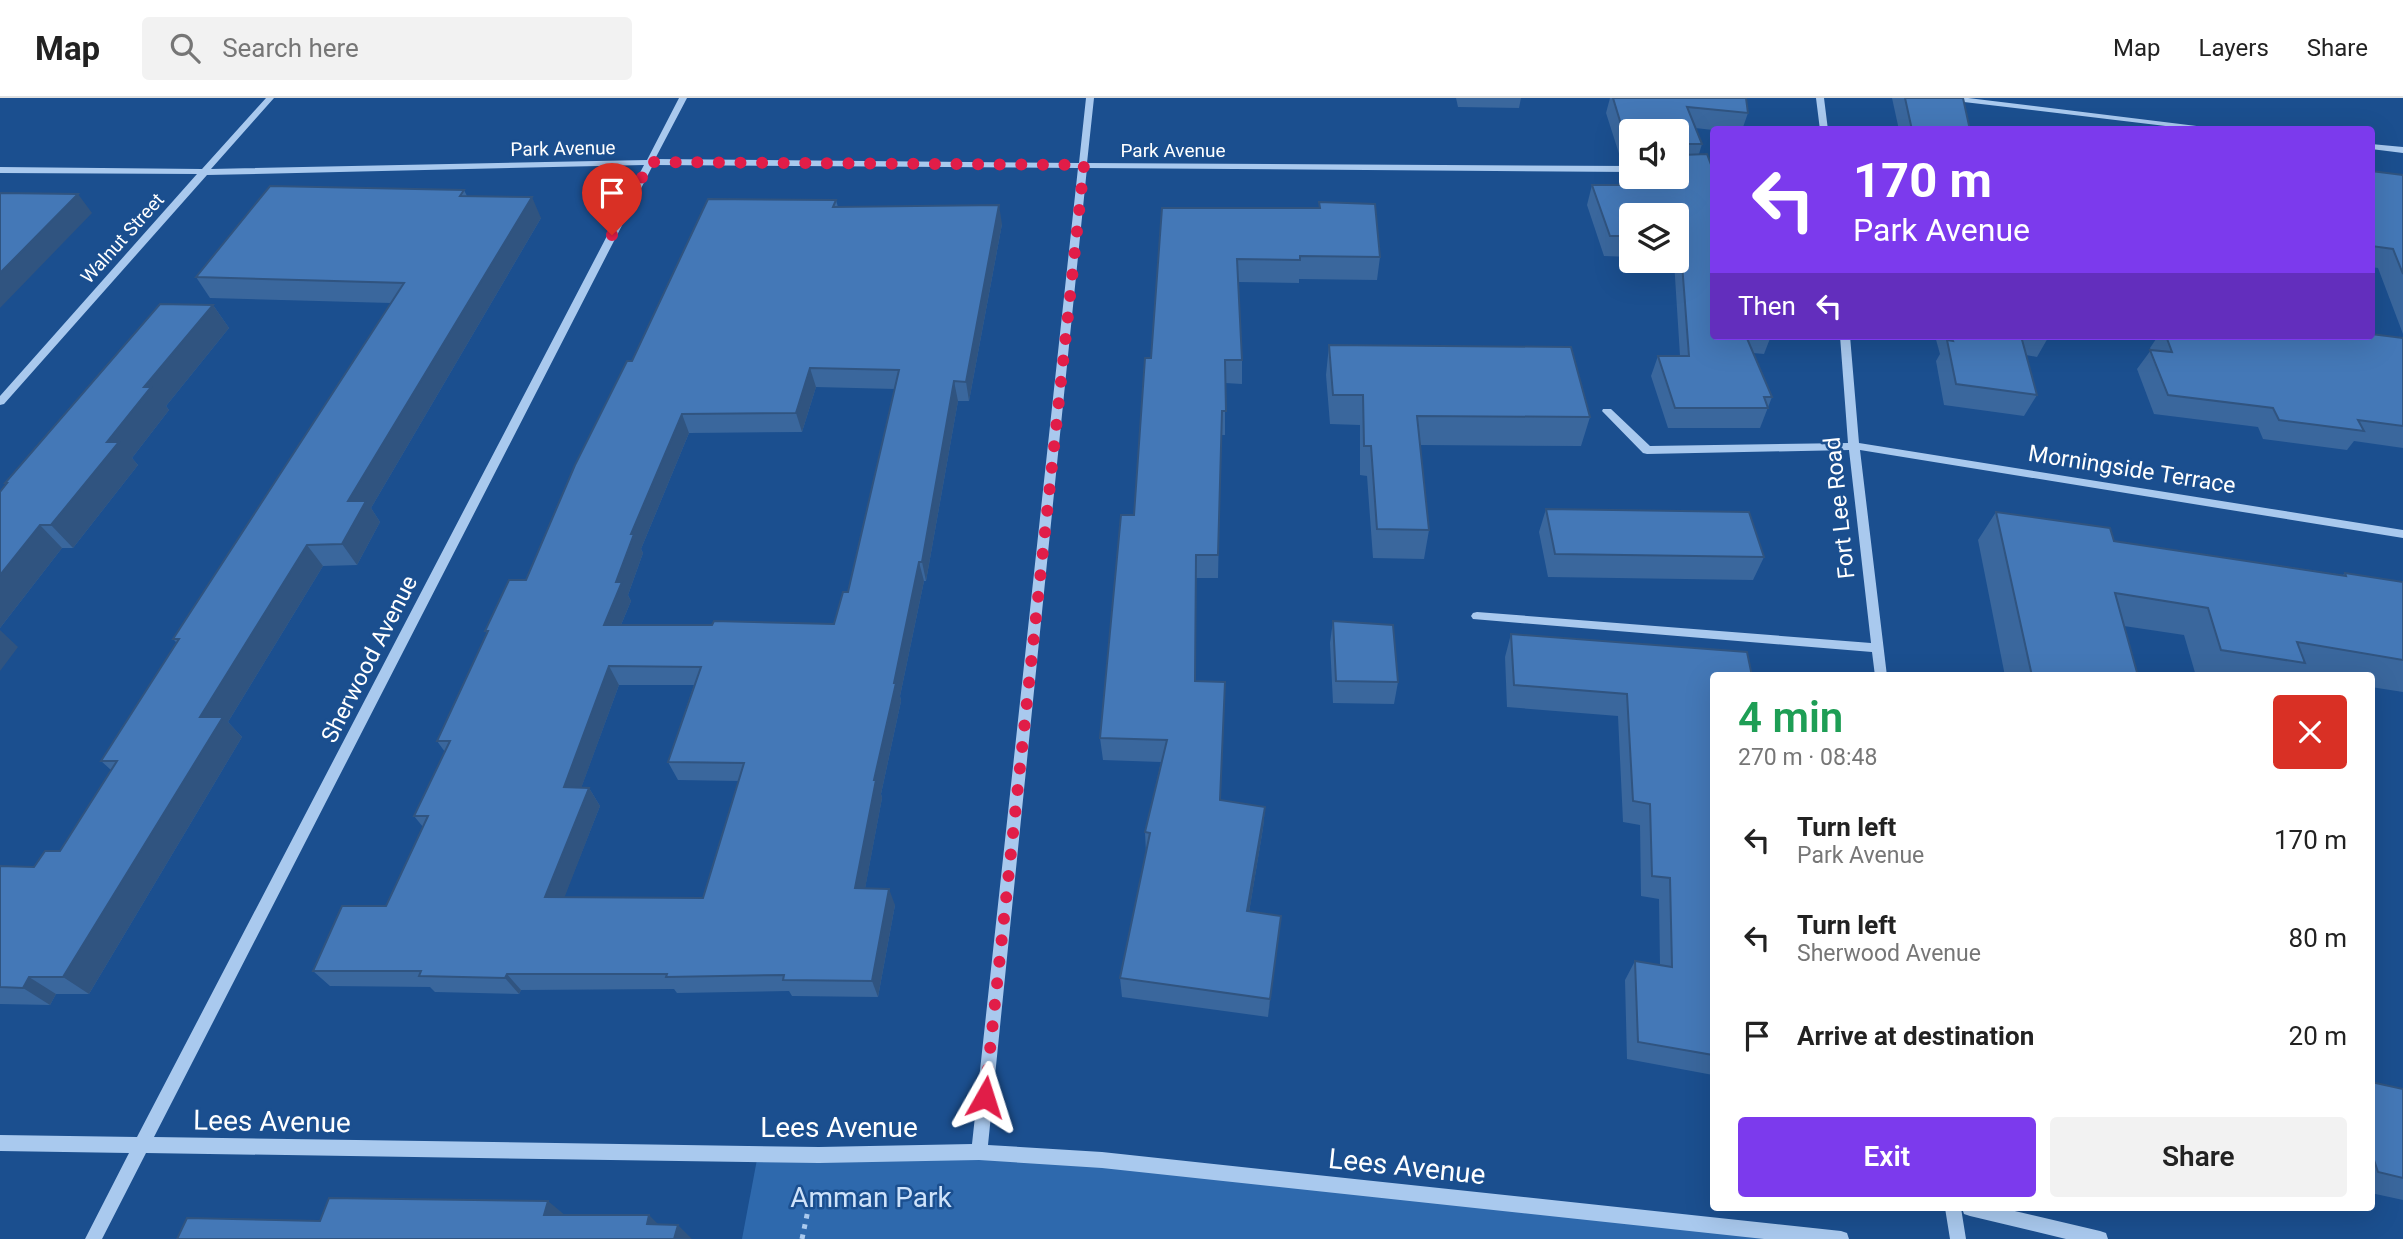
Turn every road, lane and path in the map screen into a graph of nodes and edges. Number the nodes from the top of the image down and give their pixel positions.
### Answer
1 (271, 98) edge
2 (683, 98) edge
3 (1090, 98) edge
4 (1820, 98) edge
5 (1947, 98) edge
6 (1824, 126) edge
7 (2190, 126) edge
8 (2375, 146) edge
9 (2403, 150) edge
10 (650, 162) junction
11 (1084, 165) junction
12 (1619, 169) edge
13 (0, 170) edge
14 (205, 172) junction
15 (1845, 340) edge
16 (0, 402) edge
17 (1607, 411) dead end
18 (1854, 446) junction
19 (2403, 534) edge
20 (1477, 616) dead end
21 (1878, 648) junction
22 (1881, 672) edge
23 (0, 1143) edge
24 (141, 1145) junction
25 (979, 1152) junction
26 (819, 1155) junction
27 (1953, 1211) edge
28 (1983, 1211) edge
29 (93, 1239) edge
30 (802, 1239) edge
31 (1841, 1239) edge
32 (1958, 1239) edge
33 (2100, 1239) edge

1 - 14 street, Walnut Street
2 - 10 street, Sherwood Avenue
3 - 11 street
4 - 6 street
5 - 7 street
8 - 9 street
10 - 11 street, Park Avenue
10 - 14 street, Park Avenue
10 - 24 street, Sherwood Avenue
11 - 12 street, Park Avenue
11 - 25 street
13 - 14 street, Park Avenue
14 - 16 street, Walnut Street
15 - 18 street, Fort Lee Road
17 - 18 street, Morningside Terrace
18 - 19 street, Morningside Terrace
18 - 21 street, Fort Lee Road
20 - 21 street
21 - 22 street, Fort Lee Road
23 - 24 street, Lees Avenue
24 - 26 street, Lees Avenue
24 - 29 street, Sherwood Avenue
25 - 26 street, Lees Avenue
25 - 31 street, Lees Avenue
26 - 30 path
27 - 32 street
28 - 33 street

